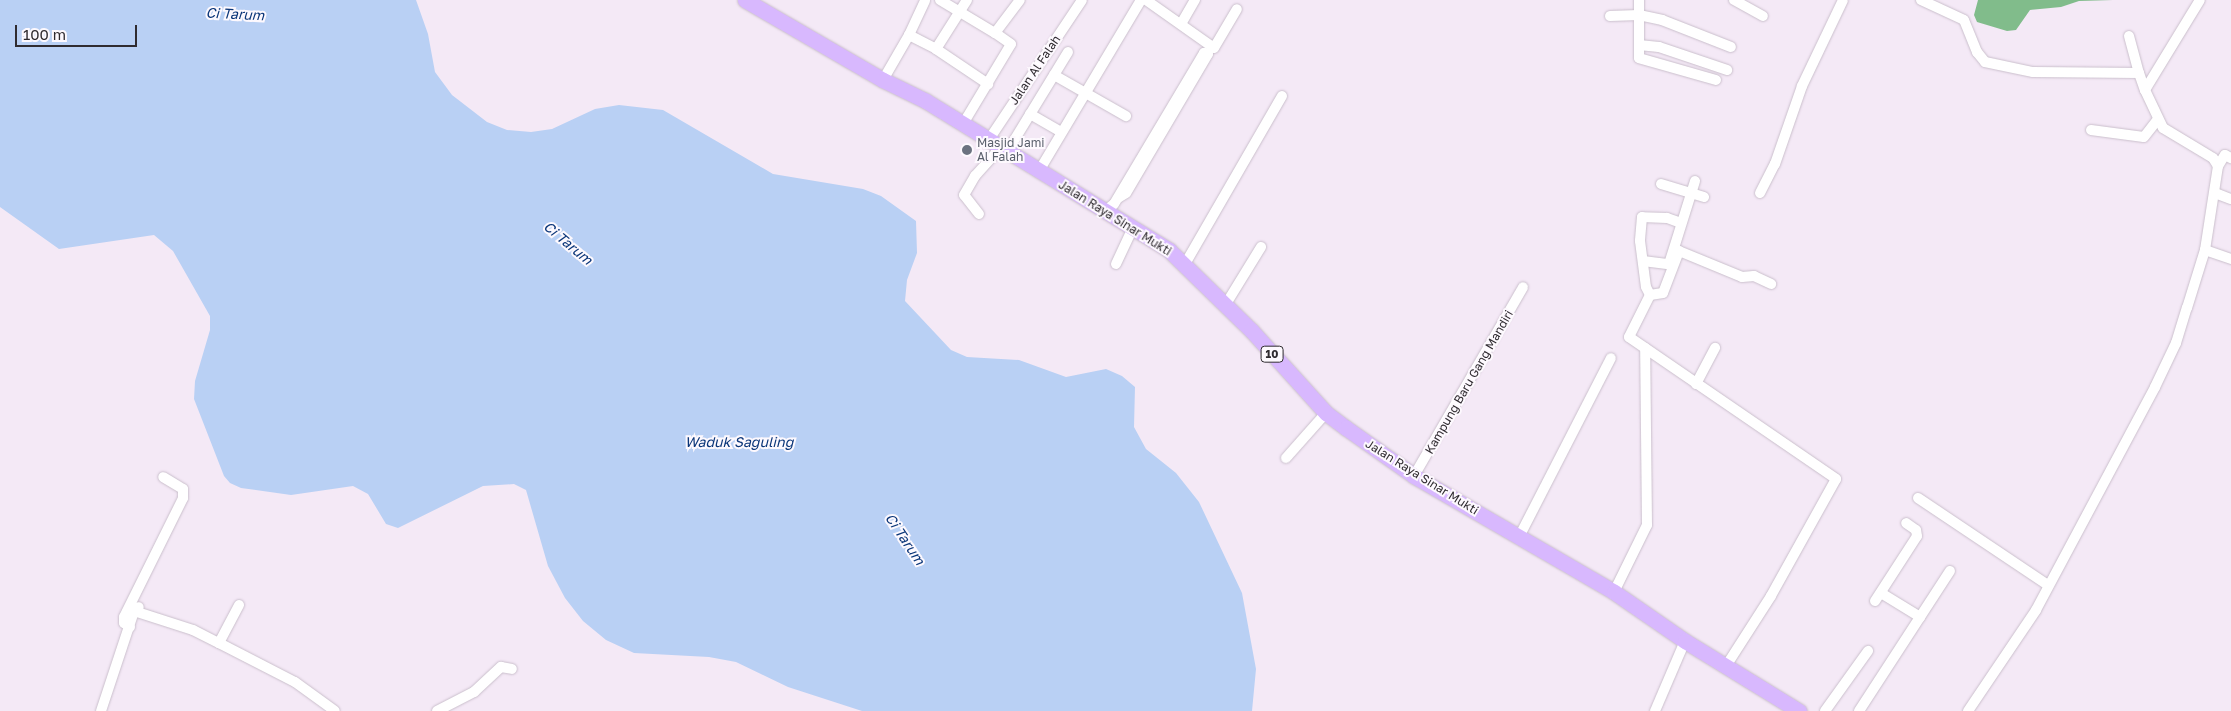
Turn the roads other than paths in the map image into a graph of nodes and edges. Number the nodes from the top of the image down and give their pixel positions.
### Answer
1 (745, 0) edge
2 (925, 0) edge
3 (940, 0) edge
4 (967, 0) edge
5 (1020, 0) edge
6 (1082, 0) edge
7 (1141, 0) edge
8 (1146, 0) edge
9 (1196, 0) edge
10 (1639, 0) edge
11 (1734, 0) edge
12 (1843, 0) edge
13 (1921, 0) edge
14 (2200, 0) edge
15 (1237, 9) dead end
16 (959, 10) junction
17 (1610, 16) dead end
18 (1639, 16) junction
19 (1763, 16) dead end
20 (1182, 24) junction
21 (995, 33) junction
22 (909, 35) junction
23 (2130, 36) dead end
24 (1639, 44) junction
25 (1732, 47) dead end
26 (936, 49) junction
27 (1068, 52) dead end
28 (1727, 70) dead end
29 (2139, 73) junction
30 (1054, 75) junction
31 (882, 80) junction
32 (1716, 80) dead end
33 (988, 84) junction
34 (2145, 90) junction
35 (1084, 93) junction
36 (1282, 96) dead end
37 (1030, 114) junction
38 (1126, 116) dead end
39 (2158, 119) junction
40 (963, 124) junction
41 (1162, 126) junction
42 (2091, 130) dead end
43 (1061, 132) junction
44 (998, 147) junction
45 (2231, 158) edge
46 (2218, 166) junction
47 (1039, 171) junction
48 (1695, 181) dead end
49 (1661, 184) dead end
50 (1691, 193) junction
51 (1760, 193) dead end
52 (2216, 193) junction
53 (1704, 197) dead end
54 (2231, 199) edge
55 (1104, 211) junction
56 (979, 214) dead end
57 (1681, 223) junction
58 (1132, 229) junction
59 (1261, 247) dead end
60 (2205, 250) junction
61 (2231, 259) edge
62 (1644, 261) junction
63 (1116, 264) dead end
64 (1185, 264) junction
65 (1771, 284) dead end
66 (1523, 287) dead end
67 (1650, 295) junction
68 (1226, 304) junction
69 (1645, 348) junction
70 (1716, 348) dead end
71 (1611, 358) dead end
72 (1696, 384) junction
73 (1326, 413) junction
74 (1286, 458) dead end
75 (1414, 476) junction
76 (162, 477) dead end
77 (1918, 498) dead end
78 (1906, 523) dead end
79 (1519, 537) junction
80 (1950, 572) dead end
81 (2048, 585) junction
82 (1614, 592) junction
83 (239, 606) dead end
84 (148, 610) dead end
85 (134, 611) junction
86 (1920, 617) junction
87 (130, 627) junction
88 (1685, 641) junction
89 (219, 643) junction
90 (1868, 651) dead end
91 (1726, 666) junction
92 (512, 669) dead end
93 (101, 711) edge
94 (334, 711) edge
95 (437, 711) edge
96 (1655, 711) edge
97 (1799, 711) edge
98 (1825, 711) edge
99 (1859, 711) edge
100 (1968, 711) edge

1 - 31 highway, Jalan Raya Sinar Mukti / 10
2 - 22 street
3 - 16 street
4 - 16 street
5 - 21 street
6 - 44 street, Jalan Al Falah
7 - 35 street
8 - 20 street
9 - 20 street
10 - 18 street
11 - 19 street
12 - 51 street
13 - 29 street
14 - 34 street
15 - 20 street
16 - 21 street
16 - 26 street
17 - 18 street
18 - 24 street
18 - 25 street
21 - 33 street
22 - 26 street
22 - 31 street
23 - 29 street
24 - 28 street
24 - 32 street
26 - 33 street
27 - 30 street
29 - 34 street
30 - 35 street
30 - 37 street
31 - 40 highway, Jalan Raya Sinar Mukti / 10
33 - 40 street
34 - 39 street
35 - 38 street
35 - 43 street
36 - 64 street
37 - 43 street
37 - 44 street
39 - 42 street
39 - 46 street
40 - 44 highway, Jalan Raya Sinar Mukti / 10
41 - 41 street
41 - 55 street
43 - 47 street
44 - 47 highway, Jalan Raya Sinar Mukti / 10
44 - 56 street
45 - 46 street
46 - 52 street
47 - 55 highway, Jalan Raya Sinar Mukti / 10
48 - 50 street
49 - 50 street
50 - 53 street
50 - 57 street
52 - 54 street
52 - 60 street
55 - 58 highway, Jalan Raya Sinar Mukti / 10
57 - 62 street
57 - 62 street
58 - 63 street
58 - 64 highway, Jalan Raya Sinar Mukti / 10
59 - 68 street
60 - 61 street
60 - 81 street
62 - 67 street
64 - 68 highway, Jalan Raya Sinar Mukti / 10
65 - 67 street
66 - 75 street, Kampung Baru Gang Mandiri
67 - 69 street
68 - 73 highway, Jalan Raya Sinar Mukti / 10
69 - 72 street
69 - 82 street
70 - 72 street
71 - 79 street
72 - 91 street
73 - 74 street
73 - 75 highway, Jalan Raya Sinar Mukti / 10
75 - 79 highway, Jalan Raya Sinar Mukti / 10
76 - 87 street
77 - 81 street
78 - 86 street
79 - 82 highway, Jalan Raya Sinar Mukti / 10
80 - 86 street
81 - 100 street
82 - 88 highway, Jalan Raya Sinar Mukti / 10
83 - 89 street
84 - 85 street
85 - 87 street
85 - 89 street
86 - 99 street
87 - 93 street
88 - 91 highway, Jalan Raya Sinar Mukti / 10
88 - 96 street
89 - 94 street
90 - 98 street
91 - 97 highway, Jalan Raya Sinar Mukti / 10
92 - 95 street

